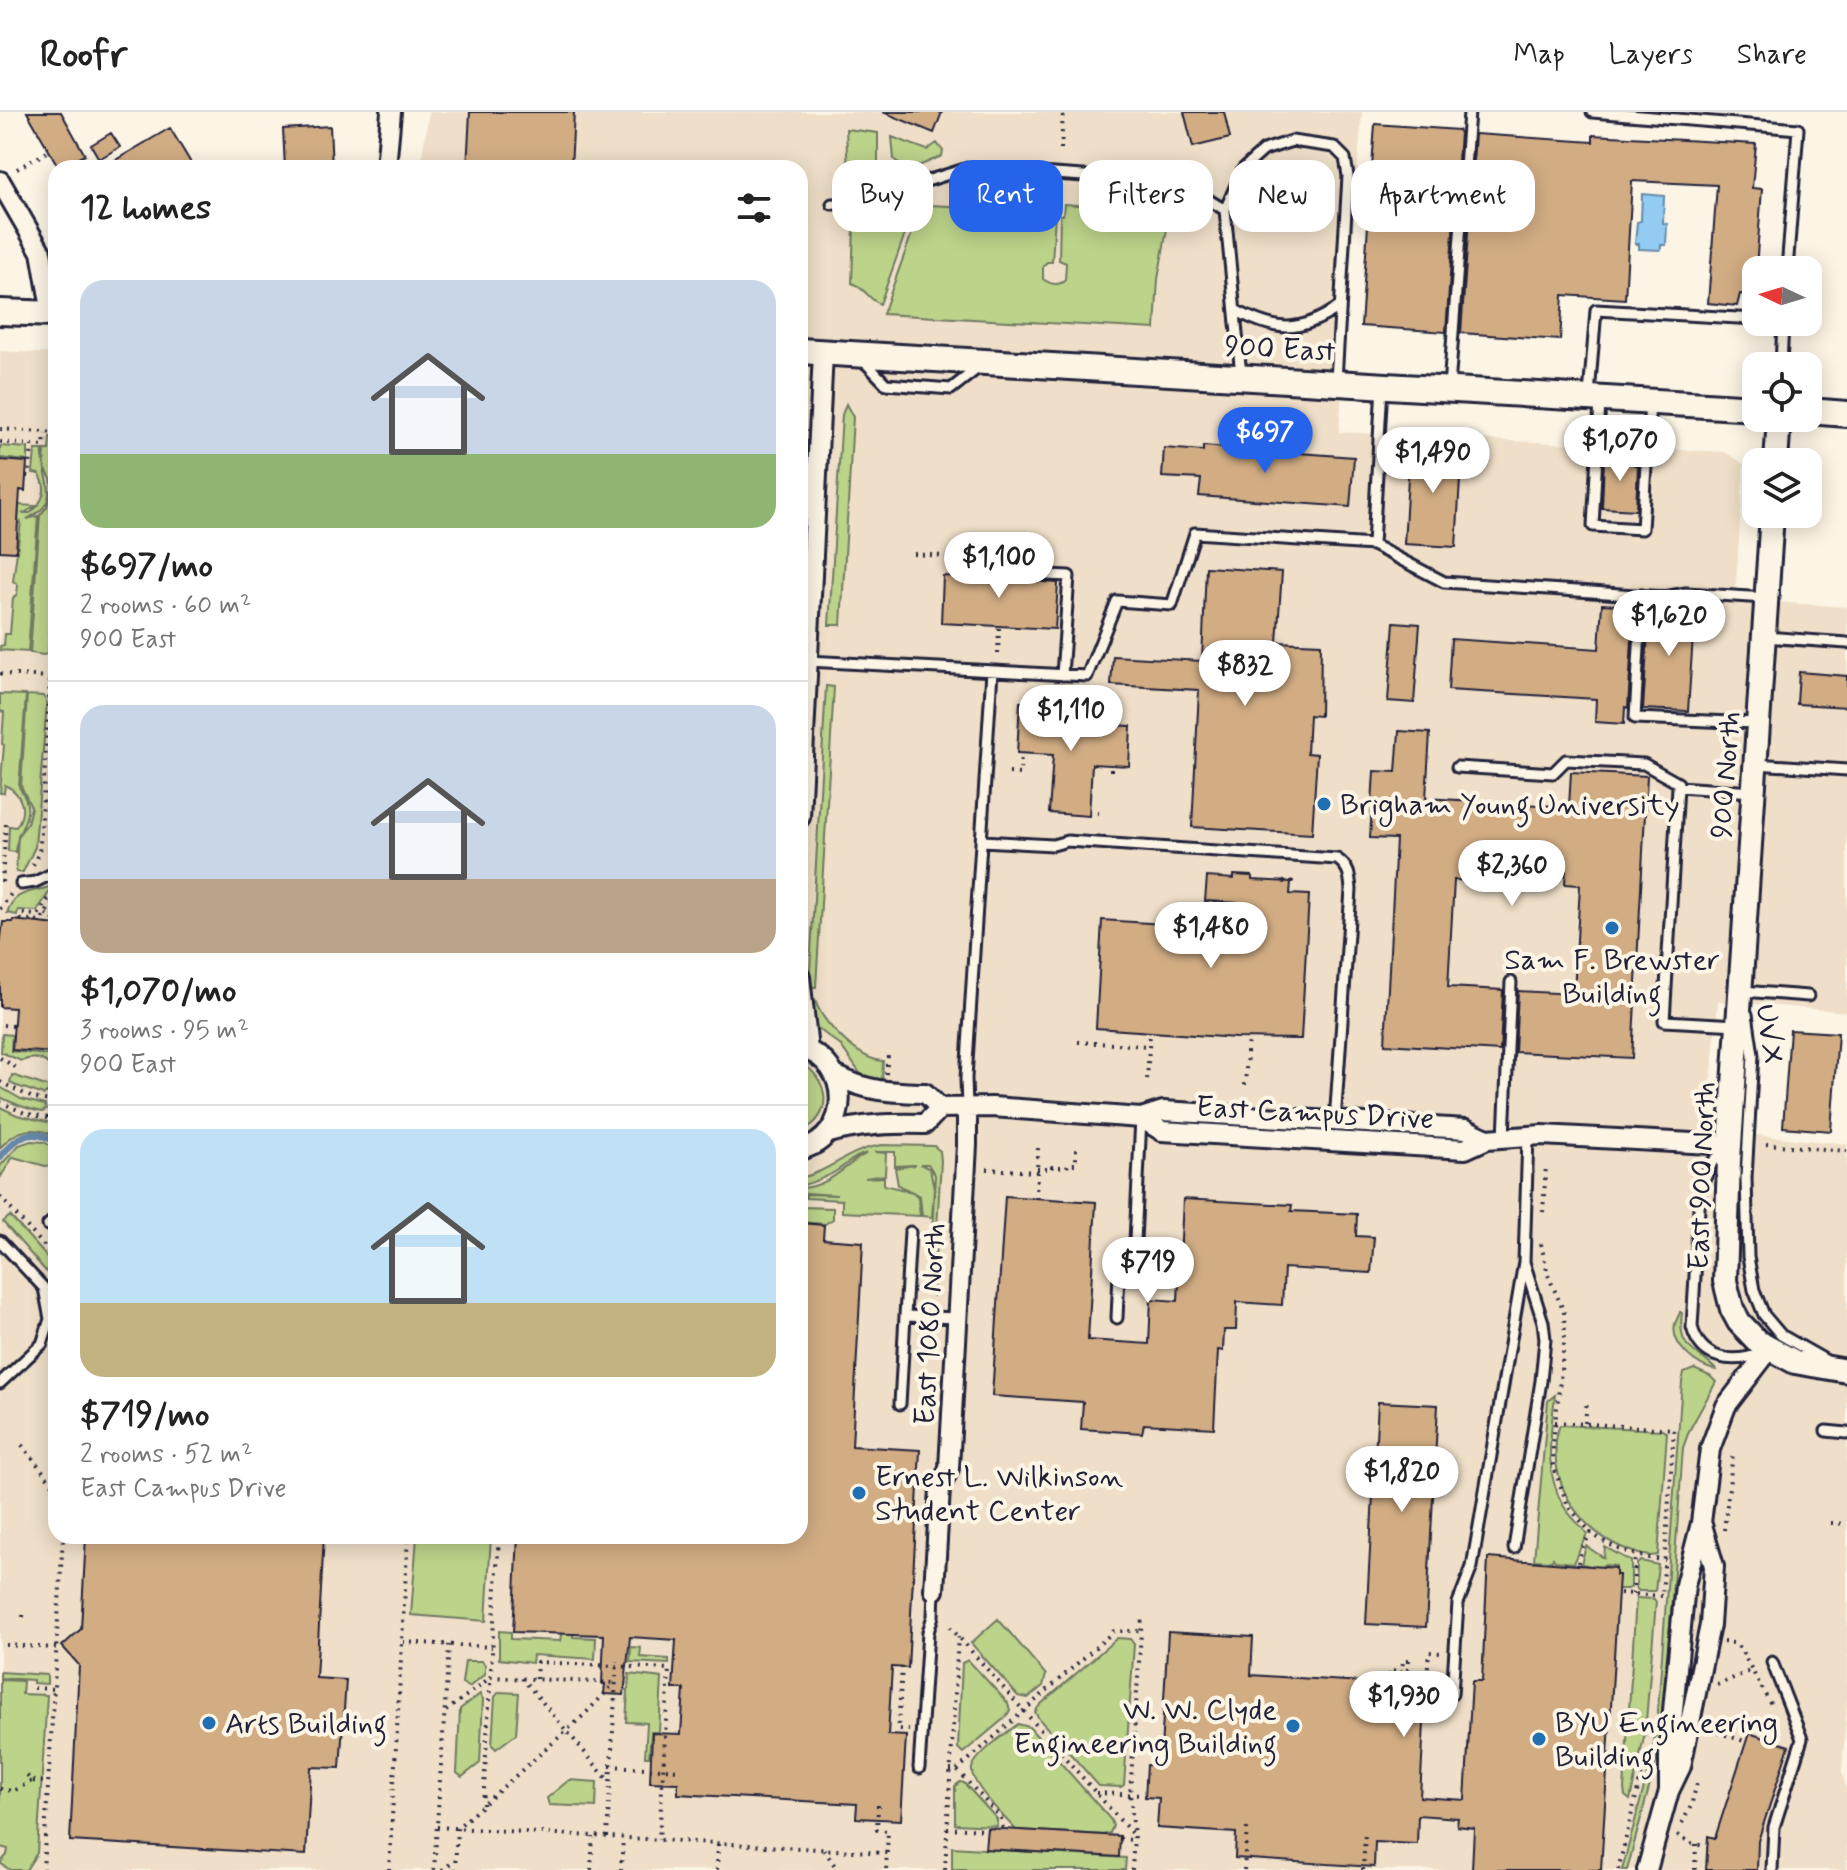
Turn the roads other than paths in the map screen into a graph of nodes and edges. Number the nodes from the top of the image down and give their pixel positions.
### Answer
1 (391, 112) edge
2 (1469, 112) edge
3 (1592, 112) edge
4 (387, 160) edge
5 (933, 179) edge
6 (0, 181) edge
7 (1225, 210) junction
8 (1788, 256) edge
9 (48, 285) edge
10 (1339, 307) junction
11 (1235, 310) junction
12 (0, 312) edge
13 (48, 314) edge
14 (1742, 318) edge
15 (811, 352) edge
16 (1241, 378) junction
17 (1336, 383) junction
18 (1382, 386) junction
19 (1449, 390) junction
20 (1595, 399) junction
21 (1650, 402) junction
22 (1742, 407) edge
23 (1822, 412) edge
24 (1847, 414) edge
25 (1771, 528) edge
26 (1373, 545) junction
27 (1026, 574) dead end
28 (1642, 595) junction
29 (1767, 598) junction
30 (1764, 637) junction
31 (1847, 643) edge
32 (808, 661) joint
33 (992, 671) junction
34 (1062, 675) junction
35 (1758, 724) junction
36 (1756, 764) junction
37 (1457, 767) dead end
38 (1847, 770) edge
39 (1678, 787) junction
40 (1754, 792) junction
41 (982, 841) junction
42 (48, 876) edge
43 (21, 884) road end
44 (1511, 982) dead end
45 (1740, 991) junction
46 (1808, 996) dead end
47 (1738, 1025) junction
48 (808, 1051) edge
49 (837, 1076) junction
50 (967, 1107) junction
51 (940, 1108) junction
52 (1141, 1118) junction
53 (1335, 1122) junction
54 (829, 1133) junction
55 (1528, 1136) junction
56 (1495, 1138) junction
57 (1334, 1141) junction
58 (808, 1145) edge
59 (1730, 1145) junction
60 (910, 1232) dead end
61 (0, 1241) edge
62 (1524, 1262) junction
63 (48, 1309) edge
64 (905, 1316) junction
65 (958, 1318) junction
66 (1117, 1318) dead end
67 (48, 1325) edge
68 (1769, 1350) junction
69 (1847, 1370) edge
70 (0, 1383) edge
71 (900, 1404) dead end
72 (1826, 1431) dead end
73 (1847, 1433) edge
74 (1701, 1523) junction
75 (1514, 1548) dead end
76 (934, 1590) joint
77 (1772, 1662) dead end
78 (1452, 1694) dead end
79 (919, 1768) dead end
80 (1669, 1791) junction
81 (1647, 1870) edge
82 (1772, 1870) edge

1 - 4 street
2 - 19 lane
3 - 8 lane
5 - 7 lane
6 - 9 street
7 - 10 lane
7 - 11 lane
10 - 11 lane
10 - 17 lane
11 - 16 lane
12 - 13 main road
14 - 20 lane
15 - 16 main road, 900 East
15 - 32 street
16 - 17 main road, 900 East
17 - 18 main road, 900 East
18 - 19 main road, 900 East
18 - 26 lane
19 - 20 main road, 900 East
20 - 21 main road, 900 East
20 - 21 lane
21 - 22 main road, 900 East
23 - 24 main road
25 - 29 street, 900 North
26 - 28 lane
26 - 34 lane
27 - 34 lane
28 - 29 lane
28 - 35 lane
29 - 30 street, 900 North
30 - 31 lane
30 - 35 street, 900 North
32 - 33 lane
33 - 34 lane
33 - 41 lane
35 - 36 street, 900 North
36 - 38 lane
36 - 40 street, 900 North
37 - 39 lane
39 - 40 lane
39 - 47 lane
40 - 45 street, 900 North
41 - 50 lane
41 - 53 lane
42 - 43 lane
44 - 56 lane
45 - 46 lane
45 - 47 street, East 900 North
45 - 69 lane, UVX
47 - 59 street, East 900 North
48 - 49 street
49 - 51 street, East Campus Drive
49 - 54 street
50 - 51 street, East Campus Drive
50 - 52 street, East Campus Drive
50 - 65 street, East 1080 North
51 - 54 street, East Campus Drive
52 - 53 street, East Campus Drive
52 - 57 street, East Campus Drive
52 - 66 lane
53 - 56 street, East Campus Drive
53 - 57 lane
54 - 58 street, East Campus Drive
55 - 56 street, East Campus Drive
55 - 59 street, East Campus Drive
55 - 62 lane
56 - 57 street, East Campus Drive
59 - 68 street, East 900 North
59 - 68 lane
60 - 64 lane
61 - 63 lane
62 - 75 lane
62 - 78 lane
64 - 65 lane
64 - 71 lane
65 - 76 street, East 1080 North
67 - 70 lane
68 - 69 street
68 - 74 street
72 - 73 lane
74 - 80 street
74 - 80 street
76 - 79 lane
77 - 82 lane
80 - 81 street

